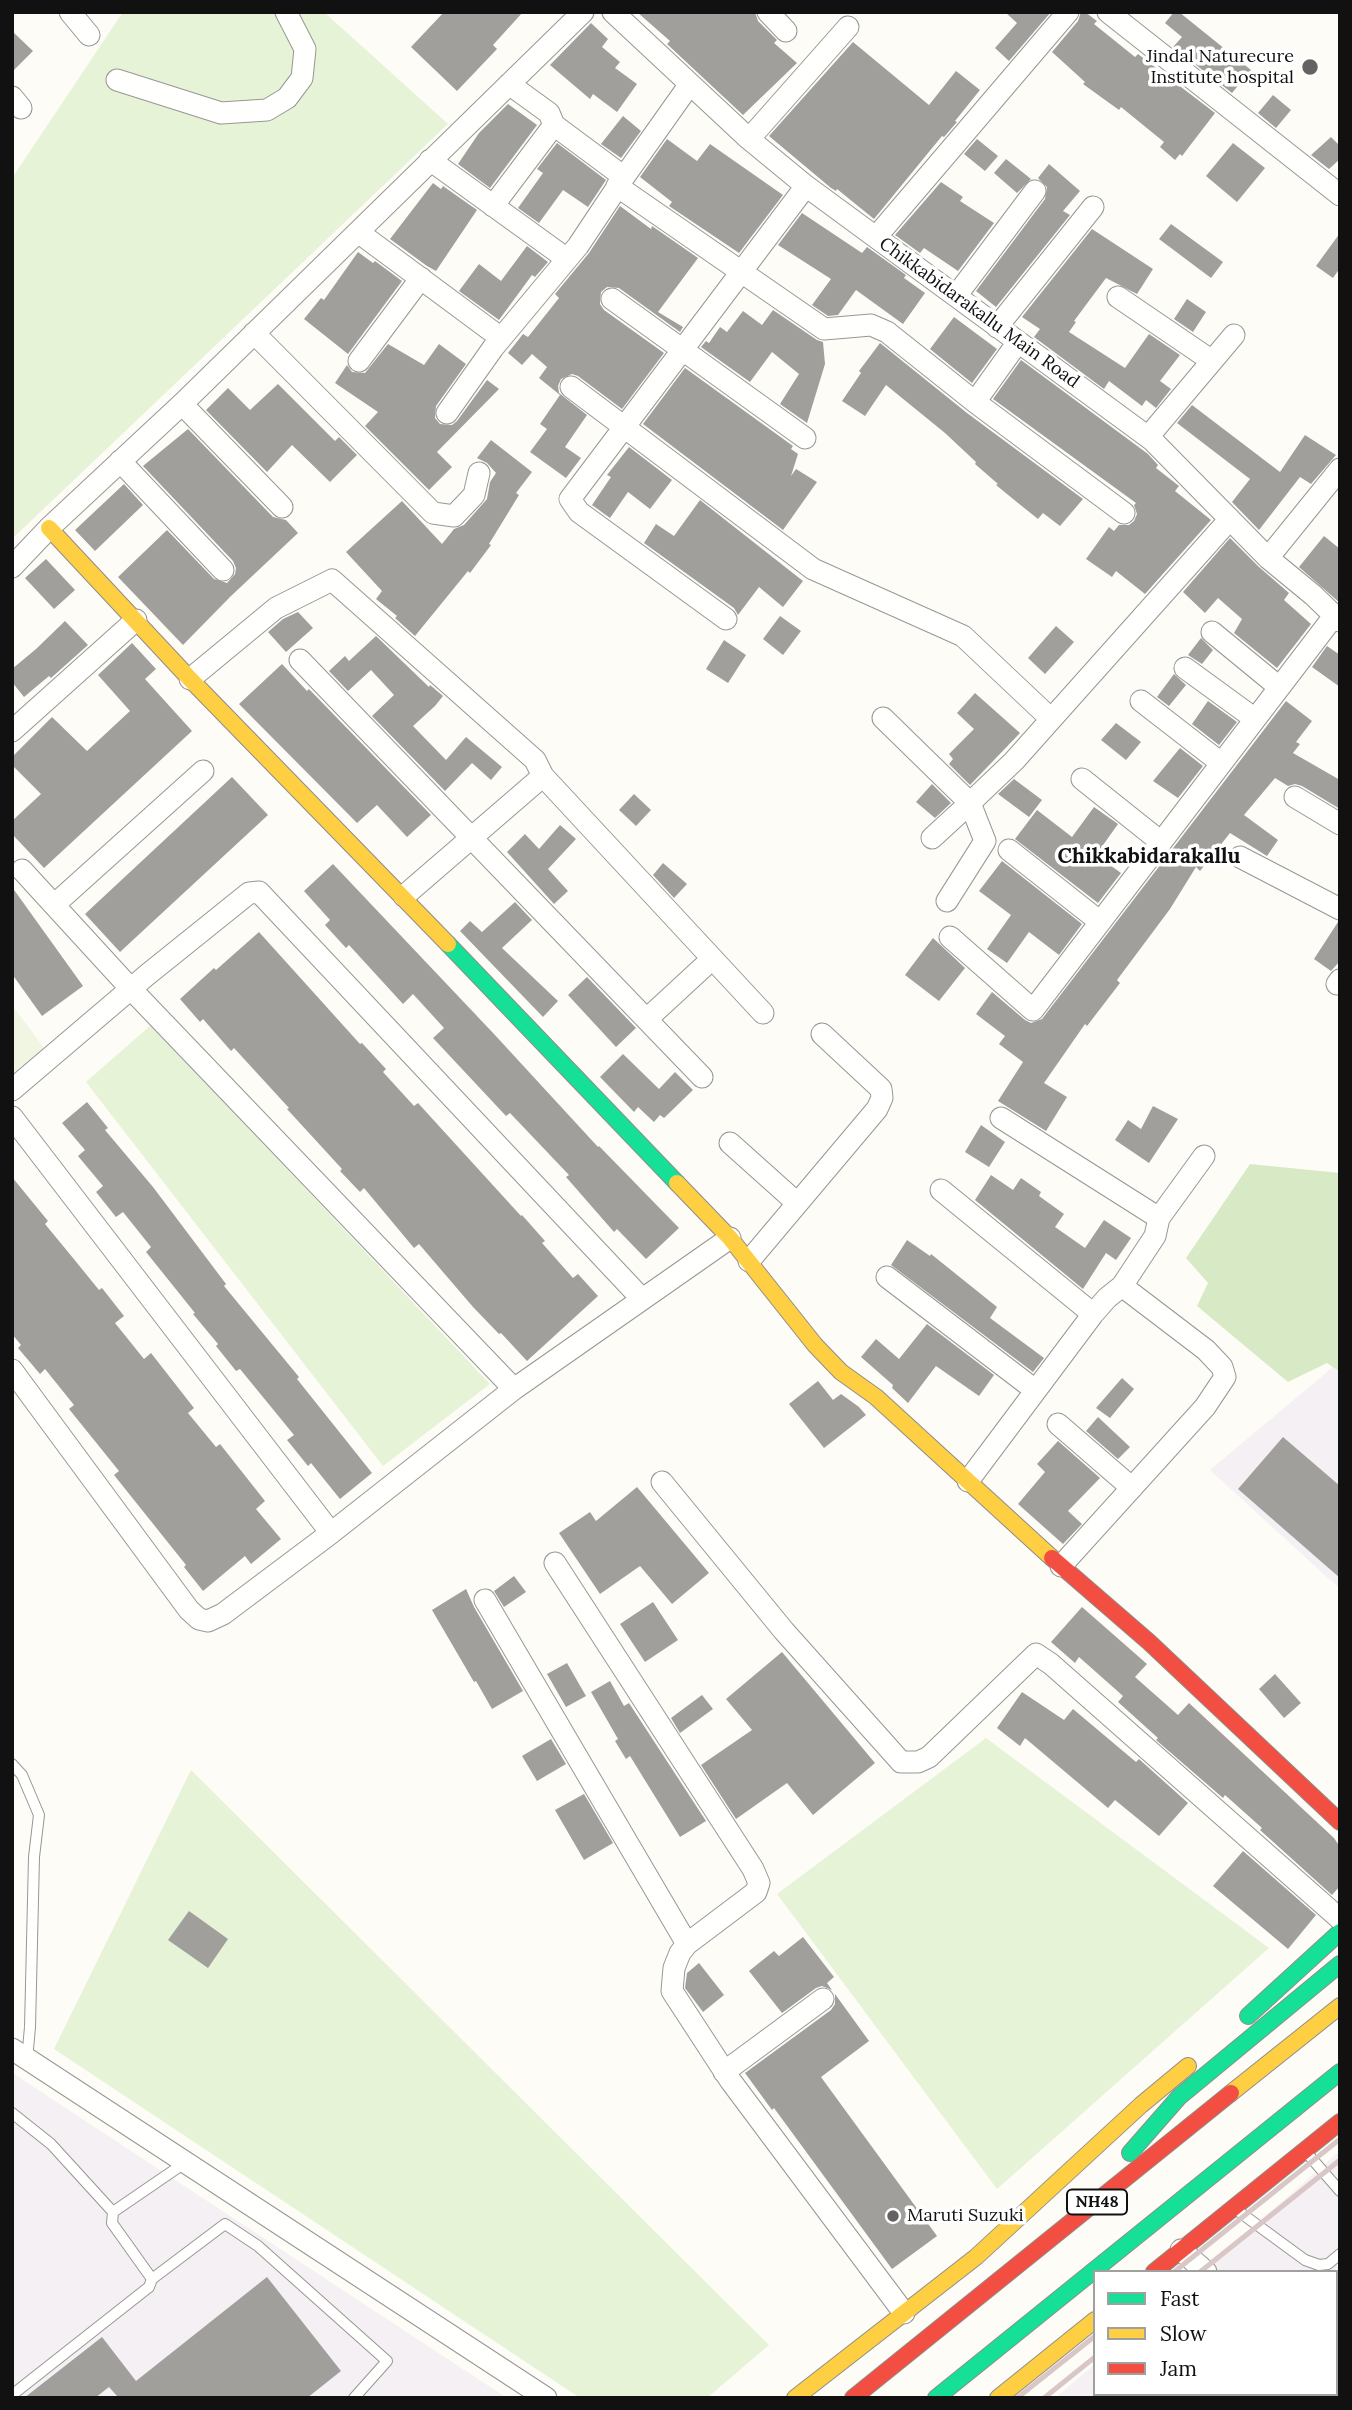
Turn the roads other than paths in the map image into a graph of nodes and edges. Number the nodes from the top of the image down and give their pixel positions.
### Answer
1 (70, 12) edge
2 (286, 12) edge
3 (583, 12) edge
4 (613, 12) edge
5 (768, 12) edge
6 (1068, 12) edge
7 (1108, 12) edge
8 (848, 27) dead end
9 (786, 31) dead end
10 (89, 35) dead end
11 (117, 80) dead end
12 (509, 84) junction
13 (690, 85) junction
14 (555, 125) junction
15 (749, 139) junction
16 (430, 160) junction
17 (621, 181) junction
18 (806, 186) junction
19 (1035, 191) dead end
20 (1340, 195) edge
21 (493, 206) junction
22 (1093, 207) dead end
23 (358, 232) junction
24 (876, 237) junction
25 (568, 259) junction
26 (742, 272) junction
27 (421, 278) junction
28 (956, 296) junction
29 (1118, 297) dead end
30 (612, 299) dead end
31 (997, 327) junction
32 (254, 333) junction
33 (1234, 335) dead end
34 (501, 338) junction
35 (1018, 342) junction
36 (682, 350) junction
37 (359, 361) dead end
38 (1212, 361) junction
39 (571, 387) dead end
40 (975, 402) junction
41 (182, 404) junction
42 (447, 413) dead end
43 (624, 427) junction
44 (1148, 437) junction
45 (805, 438) dead end
46 (120, 461) junction
47 (1340, 469) edge
48 (479, 473) dead end
49 (282, 507) dead end
50 (1124, 513) dead end
51 (1230, 519) junction
52 (49, 528) junction
53 (1268, 558) junction
54 (12, 567) edge
55 (223, 570) dead end
56 (726, 619) dead end
57 (1337, 619) edge
58 (136, 620) junction
59 (1212, 632) dead end
60 (300, 660) dead end
61 (1185, 668) dead end
62 (190, 679) junction
63 (1279, 687) junction
64 (1141, 701) dead end
65 (883, 718) dead end
66 (1051, 719) junction
67 (1255, 719) junction
68 (12, 731) edge
69 (1221, 763) junction
70 (203, 771) dead end
71 (543, 776) junction
72 (1082, 779) dead end
73 (1295, 797) dead end
74 (970, 803) junction
75 (1340, 824) edge
76 (472, 837) junction
77 (932, 838) dead end
78 (1161, 842) junction
79 (1009, 850) dead end
80 (1240, 857) dead end
81 (22, 870) dead end
82 (404, 896) junction
83 (947, 901) dead end
84 (54, 905) junction
85 (1340, 909) edge
86 (1100, 921) junction
87 (950, 937) dead end
88 (712, 959) junction
89 (131, 989) junction
90 (763, 1013) dead end
91 (647, 1019) junction
92 (822, 1034) dead end
93 (702, 1077) dead end
94 (12, 1090) edge
95 (12, 1117) edge
96 (1001, 1118) dead end
97 (730, 1143) dead end
98 (1205, 1156) dead end
99 (940, 1190) dead end
100 (797, 1203) junction
101 (1158, 1218) junction
102 (730, 1238) junction
103 (749, 1261) junction
104 (887, 1276) dead end
105 (1122, 1286) junction
106 (642, 1299) junction
107 (1093, 1314) junction
108 (12, 1370) edge
109 (514, 1389) junction
110 (1035, 1390) junction
111 (1058, 1424) dead end
112 (968, 1481) junction
113 (662, 1482) dead end
114 (1132, 1488) junction
115 (331, 1533) junction
116 (555, 1563) dead end
117 (1061, 1566) junction
118 (485, 1600) dead end
119 (12, 1764) edge
120 (1340, 1822) edge
121 (1340, 1919) edge
122 (1340, 1933) edge
123 (687, 1944) junction
124 (1340, 1964) edge
125 (823, 2000) dead end
126 (1340, 2006) edge
127 (1231, 2030) dead end
128 (20, 2054) edge
129 (1201, 2055) dead end
130 (724, 2072) junction
131 (1340, 2072) edge
132 (12, 2113) edge
133 (1340, 2122) edge
134 (1305, 2150) junction
135 (186, 2162) junction
136 (1340, 2191) edge
137 (1233, 2208) junction
138 (1086, 2210) junction
139 (113, 2213) junction
140 (1181, 2250) junction
141 (1340, 2254) edge
142 (1095, 2270) edge
143 (1156, 2270) edge
144 (1204, 2270) edge
145 (1093, 2271) edge
146 (152, 2279) junction
147 (904, 2313) junction
148 (1093, 2322) edge
149 (12, 2395) edge
150 (354, 2398) edge
151 (546, 2398) edge
152 (795, 2398) edge
153 (853, 2398) edge
154 (936, 2398) edge
155 (998, 2398) edge

1 - 10 street
2 - 11 street
3 - 12 street
4 - 13 street, Chikkabidarakallu Main Road
5 - 9 street
6 - 24 street
7 - 20 street
8 - 15 street
12 - 14 street
12 - 16 street
13 - 15 street, Chikkabidarakallu Main Road
13 - 17 street
14 - 17 street
14 - 21 street
15 - 18 street, Chikkabidarakallu Main Road
16 - 21 street
16 - 23 street
17 - 25 street
17 - 26 street
18 - 24 street, Chikkabidarakallu Main Road
18 - 26 street
19 - 28 street
21 - 25 street
22 - 31 street
23 - 27 street
23 - 32 street
24 - 28 street, Chikkabidarakallu Main Road
25 - 34 street
26 - 36 street
26 - 40 street
27 - 34 street
27 - 37 street
28 - 31 street, Chikkabidarakallu Main Road
29 - 38 street
30 - 36 street
31 - 35 street, Chikkabidarakallu Main Road
32 - 41 street
32 - 48 street
33 - 38 street
34 - 42 street
35 - 40 street
35 - 44 street, Chikkabidarakallu Main Road
36 - 43 street
36 - 45 street
38 - 44 street
39 - 43 street
40 - 50 street
41 - 46 street
41 - 49 street
43 - 56 street
43 - 66 street
44 - 51 street, Chikkabidarakallu Main Road
46 - 52 street
46 - 55 street
47 - 53 street
51 - 53 street, Chikkabidarakallu Main Road
51 - 66 street
52 - 54 street
52 - 58 main road
53 - 57 street, Chikkabidarakallu Main Road
57 - 63 street
58 - 62 main road
58 - 68 street
59 - 63 street
60 - 76 street
61 - 67 street
62 - 71 street
62 - 82 main road
63 - 67 street
64 - 69 street
65 - 74 street
66 - 74 street
67 - 69 street
69 - 78 street
70 - 84 street
71 - 76 street
71 - 88 street
72 - 78 street
73 - 75 street
74 - 77 street
74 - 83 street
76 - 82 street
76 - 91 street
78 - 86 street
79 - 86 street
80 - 85 street
81 - 84 street
82 - 102 main road
84 - 89 street
86 - 87 street
88 - 90 street
88 - 91 street
89 - 94 street
89 - 106 street
89 - 109 street
91 - 93 street
92 - 100 street
95 - 115 street
96 - 101 street
97 - 100 street
98 - 101 street
99 - 107 street
100 - 103 street
101 - 105 street
102 - 103 main road
102 - 106 street
103 - 112 main road
104 - 110 street
105 - 107 street
105 - 114 street
106 - 109 street
107 - 110 street
108 - 115 street
109 - 115 street
110 - 112 street
111 - 114 street
112 - 117 main road
113 - 121 street
114 - 117 street
116 - 123 street
117 - 120 main road
118 - 123 street
119 - 128 lane
122 - 127 main road
123 - 130 street
124 - 138 main road
125 - 130 street
126 - 138 main road, NH48
128 - 135 street
129 - 147 main road
130 - 147 street
131 - 142 main road, NH48
132 - 139 lane
133 - 134 main road
134 - 136 lane
134 - 137 main road
135 - 139 lane
135 - 151 street
137 - 140 main road
137 - 141 lane
138 - 153 main road, NH48
139 - 146 lane
140 - 143 main road
140 - 144 street
145 - 154 main road, NH48
146 - 149 lane
146 - 150 lane
147 - 152 main road
148 - 155 main road

